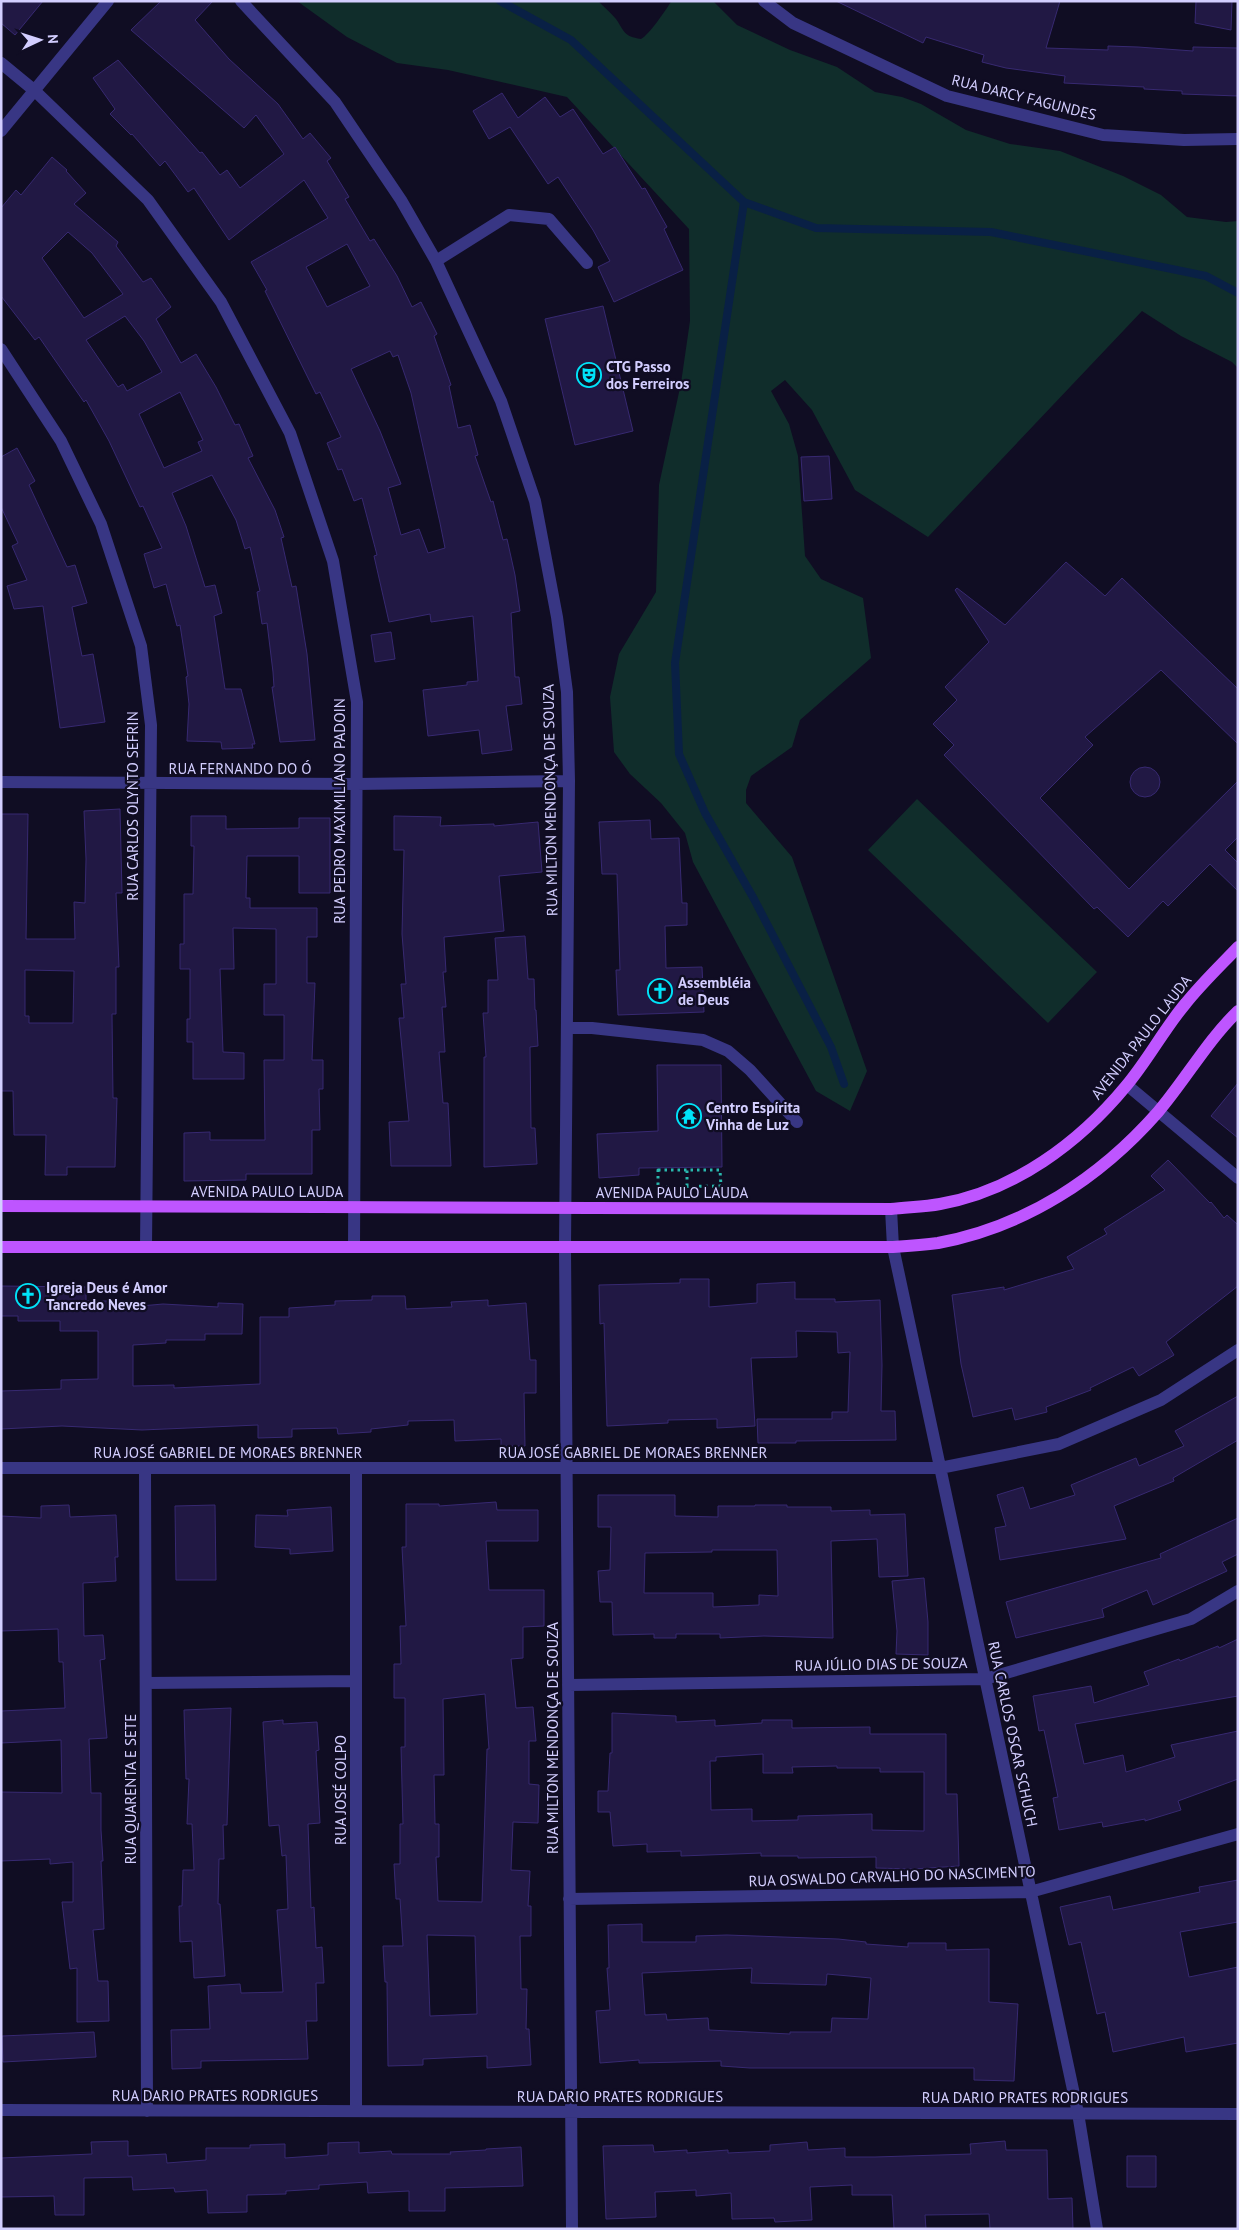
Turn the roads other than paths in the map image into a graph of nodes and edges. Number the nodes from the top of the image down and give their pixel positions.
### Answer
1 (108, 1) edge
2 (241, 1) edge
3 (764, 1) edge
4 (1, 63) edge
5 (35, 91) junction
6 (1, 131) edge
7 (1238, 139) edge
8 (436, 262) junction
9 (587, 264) dead end
10 (1, 349) edge
11 (569, 781) junction
12 (1, 782) edge
13 (150, 784) junction
14 (357, 784) junction
15 (1238, 947) edge
16 (1238, 1011) edge
17 (567, 1028) junction
18 (1127, 1085) junction
19 (1158, 1112) junction
20 (797, 1122) dead end
21 (1238, 1178) edge
22 (1, 1206) edge
23 (146, 1206) junction
24 (354, 1207) junction
25 (566, 1208) junction
26 (891, 1209) junction
27 (1, 1247) edge
28 (146, 1247) junction
29 (354, 1247) junction
30 (565, 1247) junction
31 (893, 1247) junction
32 (1238, 1350) edge
33 (1, 1468) edge
34 (145, 1468) junction
35 (356, 1468) junction
36 (566, 1468) junction
37 (940, 1468) junction
38 (1238, 1591) edge
39 (985, 1679) junction
40 (356, 1682) junction
41 (146, 1683) junction
42 (568, 1685) junction
43 (1238, 1834) edge
44 (1030, 1892) junction
45 (569, 1899) junction
46 (1, 2110) edge
47 (147, 2111) junction
48 (356, 2111) junction
49 (571, 2112) junction
50 (1078, 2113) junction
51 (1238, 2114) edge
52 (572, 2229) edge
53 (1097, 2229) edge

1 - 5 street
2 - 8 street, RUA MILTON MENDONÇA DE SOUZA
3 - 7 street, RUA DARCY FAGUNDES
4 - 5 street, RUA PEDRO MAXIMILIANO PADOIN
5 - 6 street
5 - 14 street, RUA PEDRO MAXIMILIANO PADOIN
8 - 9 street
8 - 11 street, RUA MILTON MENDONÇA DE SOUZA
10 - 13 street, RUA CARLOS OLYNTO SEFRIN
11 - 14 street, RUA FERNANDO DO Ó
11 - 17 street, RUA MILTON MENDONÇA DE SOUZA
12 - 13 street, RUA FERNANDO DO Ó
13 - 14 street, RUA FERNANDO DO Ó
13 - 23 street, RUA CARLOS OLYNTO SEFRIN
14 - 24 street, RUA PEDRO MAXIMILIANO PADOIN
15 - 18 main road, AVENIDA PAULO LAUDA
16 - 19 main road
17 - 20 street
17 - 25 street, RUA MILTON MENDONÇA DE SOUZA
18 - 19 street
18 - 26 main road, AVENIDA PAULO LAUDA
19 - 21 street
19 - 31 main road
22 - 23 main road, AVENIDA PAULO LAUDA
23 - 24 main road, AVENIDA PAULO LAUDA
23 - 28 street, RUA CARLOS OLYNTO SEFRIN
24 - 25 main road, AVENIDA PAULO LAUDA
24 - 29 street, RUA PEDRO MAXIMILIANO PADOIN
25 - 26 main road, AVENIDA PAULO LAUDA
25 - 30 street, RUA MILTON MENDONÇA DE SOUZA
26 - 31 street, RUA CARLOS OSCAR SCHUCH
27 - 28 main road
28 - 29 main road
29 - 30 main road
30 - 31 main road
30 - 36 street, RUA MILTON MENDONÇA DE SOUZA
31 - 37 street, RUA CARLOS OSCAR SCHUCH
32 - 37 street, RUA JOSÉ GABRIEL DE MORAES BRENNER
33 - 34 street, RUA JOSÉ GABRIEL DE MORAES BRENNER
34 - 35 street, RUA JOSÉ GABRIEL DE MORAES BRENNER
34 - 41 street, RUA QUARENTA E SETE
35 - 36 street, RUA JOSÉ GABRIEL DE MORAES BRENNER
35 - 40 street, RUA JOSÉ COLPO
36 - 37 street, RUA JOSÉ GABRIEL DE MORAES BRENNER
36 - 42 street, RUA MILTON MENDONÇA DE SOUZA
37 - 39 street, RUA CARLOS OSCAR SCHUCH
38 - 39 street, RUA JÚLIO DIAS DE SOUZA
39 - 42 street, RUA JÚLIO DIAS DE SOUZA
39 - 44 street, RUA CARLOS OSCAR SCHUCH
40 - 41 street
40 - 48 street, RUA JOSÉ COLPO
41 - 47 street, RUA QUARENTA E SETE
42 - 45 street, RUA MILTON MENDONÇA DE SOUZA
43 - 44 street, RUA OSWALDO CARVALHO DO NASCIMENTO
44 - 45 street, RUA OSWALDO CARVALHO DO NASCIMENTO
44 - 50 street, RUA CARLOS OSCAR SCHUCH
45 - 49 street, RUA MILTON MENDONÇA DE SOUZA
46 - 47 street, RUA DARIO PRATES RODRIGUES
47 - 48 street, RUA DARIO PRATES RODRIGUES
48 - 49 street, RUA DARIO PRATES RODRIGUES
49 - 50 street, RUA DARIO PRATES RODRIGUES
49 - 52 street, RUA MILTON MENDONÇA DE SOUZA
50 - 51 street, RUA DARIO PRATES RODRIGUES
50 - 53 street, RUA CARLOS OSCAR SCHUCH

